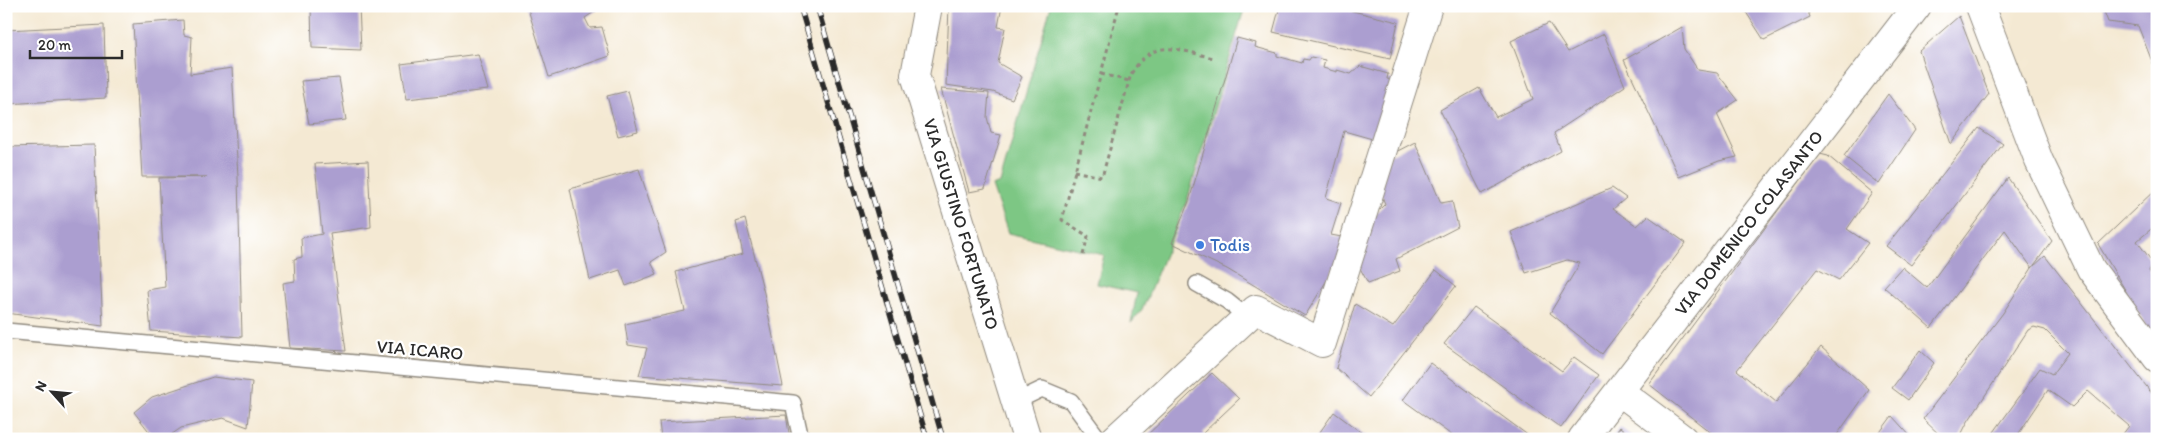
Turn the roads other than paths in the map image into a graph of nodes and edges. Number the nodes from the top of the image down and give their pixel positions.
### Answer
1 (928, 6) edge
2 (1428, 6) edge
3 (1917, 6) edge
4 (1980, 6) edge
5 (1197, 284) dead end
6 (1248, 318) junction
7 (6, 331) edge
8 (2157, 358) edge
9 (1619, 391) junction
10 (1015, 402) junction
11 (801, 439) edge
12 (1026, 439) edge
13 (1099, 439) edge
14 (1115, 439) edge
15 (1582, 439) edge
16 (1683, 439) edge

1 - 10 street, VIA GIUSTINO FORTUNATO
2 - 6 street
3 - 9 street, VIA DOMENICO COLASANTO
4 - 8 street
5 - 6 lane
6 - 14 street
7 - 11 lane, VIA ICARO
9 - 15 street, VIA DOMENICO COLASANTO
9 - 16 street
10 - 12 street, VIA GIUSTINO FORTUNATO
10 - 13 lane

